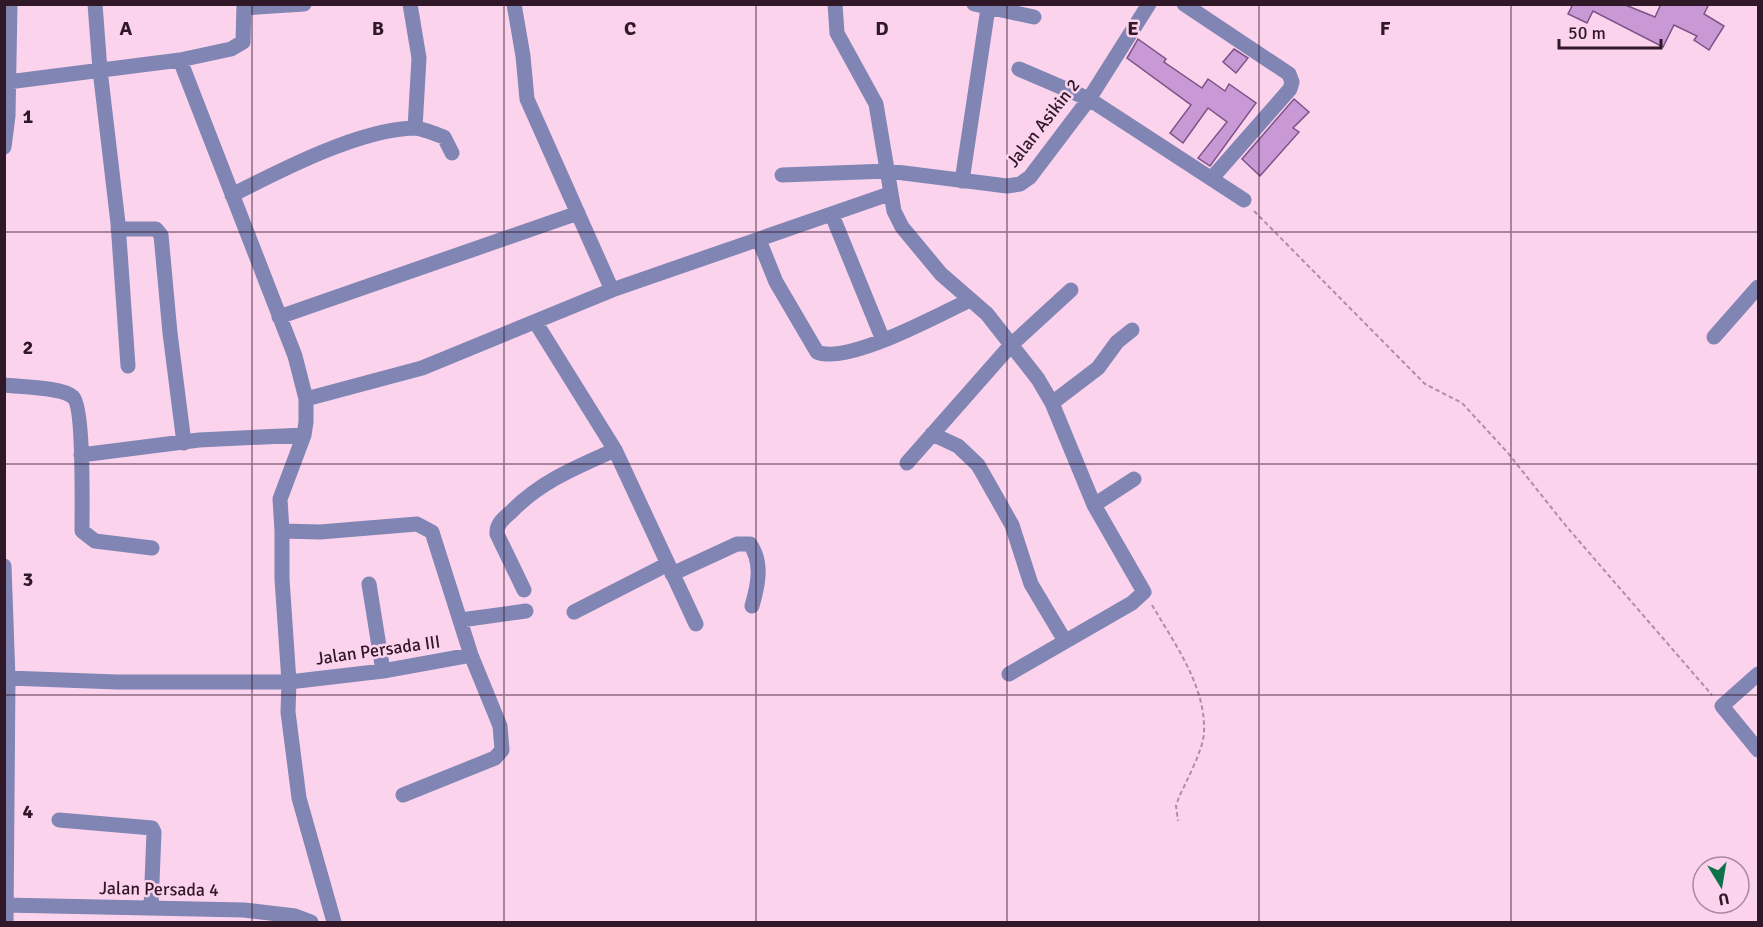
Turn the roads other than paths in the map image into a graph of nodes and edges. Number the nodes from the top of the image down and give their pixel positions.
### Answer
1 (10, 4) edge
2 (95, 4) edge
3 (304, 4) edge
4 (410, 4) edge
5 (514, 4) edge
6 (835, 4) edge
7 (1149, 4) edge
8 (1184, 4) edge
9 (244, 6) edge
10 (981, 6) edge
11 (1034, 16) dead end
12 (7, 36) edge
13 (180, 60) junction
14 (1019, 69) dead end
15 (100, 70) junction
16 (9, 82) junction
17 (1089, 99) junction
18 (415, 128) junction
19 (4, 147) edge
20 (452, 153) dead end
21 (888, 171) junction
22 (782, 175) dead end
23 (1212, 178) junction
24 (962, 181) junction
25 (889, 194) junction
26 (232, 195) junction
27 (1244, 200) road end
28 (578, 213) junction
29 (832, 215) junction
30 (118, 229) junction
31 (759, 240) junction
32 (1758, 287) edge
33 (612, 290) junction
34 (1071, 290) dead end
35 (970, 300) junction
36 (279, 317) junction
37 (536, 323) junction
38 (1132, 330) dead end
39 (1714, 337) dead end
40 (883, 340) junction
41 (1011, 345) junction
42 (128, 366) dead end
43 (4, 385) edge
44 (306, 399) junction
45 (1052, 403) junction
46 (932, 434) junction
47 (304, 435) junction
48 (184, 444) junction
49 (615, 450) junction
50 (81, 456) junction
51 (907, 463) dead end
52 (1134, 479) dead end
53 (1094, 505) junction
54 (282, 531) junction
55 (152, 548) dead end
56 (4, 566) edge
57 (669, 569) junction
58 (369, 584) dead end
59 (524, 590) dead end
60 (752, 606) dead end
61 (526, 610) dead end
62 (574, 612) dead end
63 (461, 620) junction
64 (696, 624) dead end
65 (1065, 641) junction
66 (471, 655) junction
67 (383, 671) junction
68 (1009, 674) dead end
69 (1758, 674) edge
70 (8, 678) junction
71 (289, 682) junction
72 (1758, 750) edge
73 (403, 795) dead end
74 (59, 820) dead end
75 (5, 904) edge
76 (151, 907) junction
77 (6, 922) edge
78 (311, 922) edge
79 (334, 922) edge

1 - 12 street
2 - 15 street
3 - 9 street
4 - 18 street
5 - 28 street
6 - 21 street
7 - 17 street, Jalan Asikin 2
8 - 23 street
9 - 13 street
10 - 11 street
10 - 24 street
12 - 16 street
13 - 15 street
13 - 26 street
14 - 17 street
15 - 16 street
15 - 30 street
16 - 19 street
17 - 23 street
17 - 24 street, Jalan Asikin 2
18 - 20 street
18 - 26 street
21 - 22 street, Jalan Asikin 2
21 - 24 street, Jalan Asikin 2
21 - 25 street
23 - 27 street
25 - 29 street
25 - 35 street
26 - 36 street
28 - 33 street
28 - 36 street
29 - 31 street
29 - 40 street
30 - 42 street
30 - 48 street
31 - 33 street
31 - 40 street
32 - 39 street
33 - 37 street
34 - 41 street
35 - 40 street
35 - 41 street
36 - 44 street
37 - 44 street
37 - 49 street
38 - 45 street
41 - 45 street
41 - 46 street
43 - 50 street
44 - 47 street
45 - 53 street
46 - 51 street
46 - 65 street
47 - 48 street
47 - 54 street
48 - 50 street
49 - 57 street
49 - 59 street
50 - 55 street
52 - 53 street
53 - 65 street
54 - 63 street
54 - 71 street
56 - 70 street
57 - 60 street
57 - 62 street
57 - 64 street
58 - 67 street
61 - 63 street
63 - 66 street
65 - 68 street
66 - 67 street, Jalan Persada III
66 - 73 street
67 - 71 street, Jalan Persada III
69 - 72 street
70 - 71 street, Jalan Persada III
70 - 75 street
71 - 79 street
74 - 76 street
75 - 76 street, Jalan Persada 4
75 - 77 street
76 - 78 street, Jalan Persada 4

